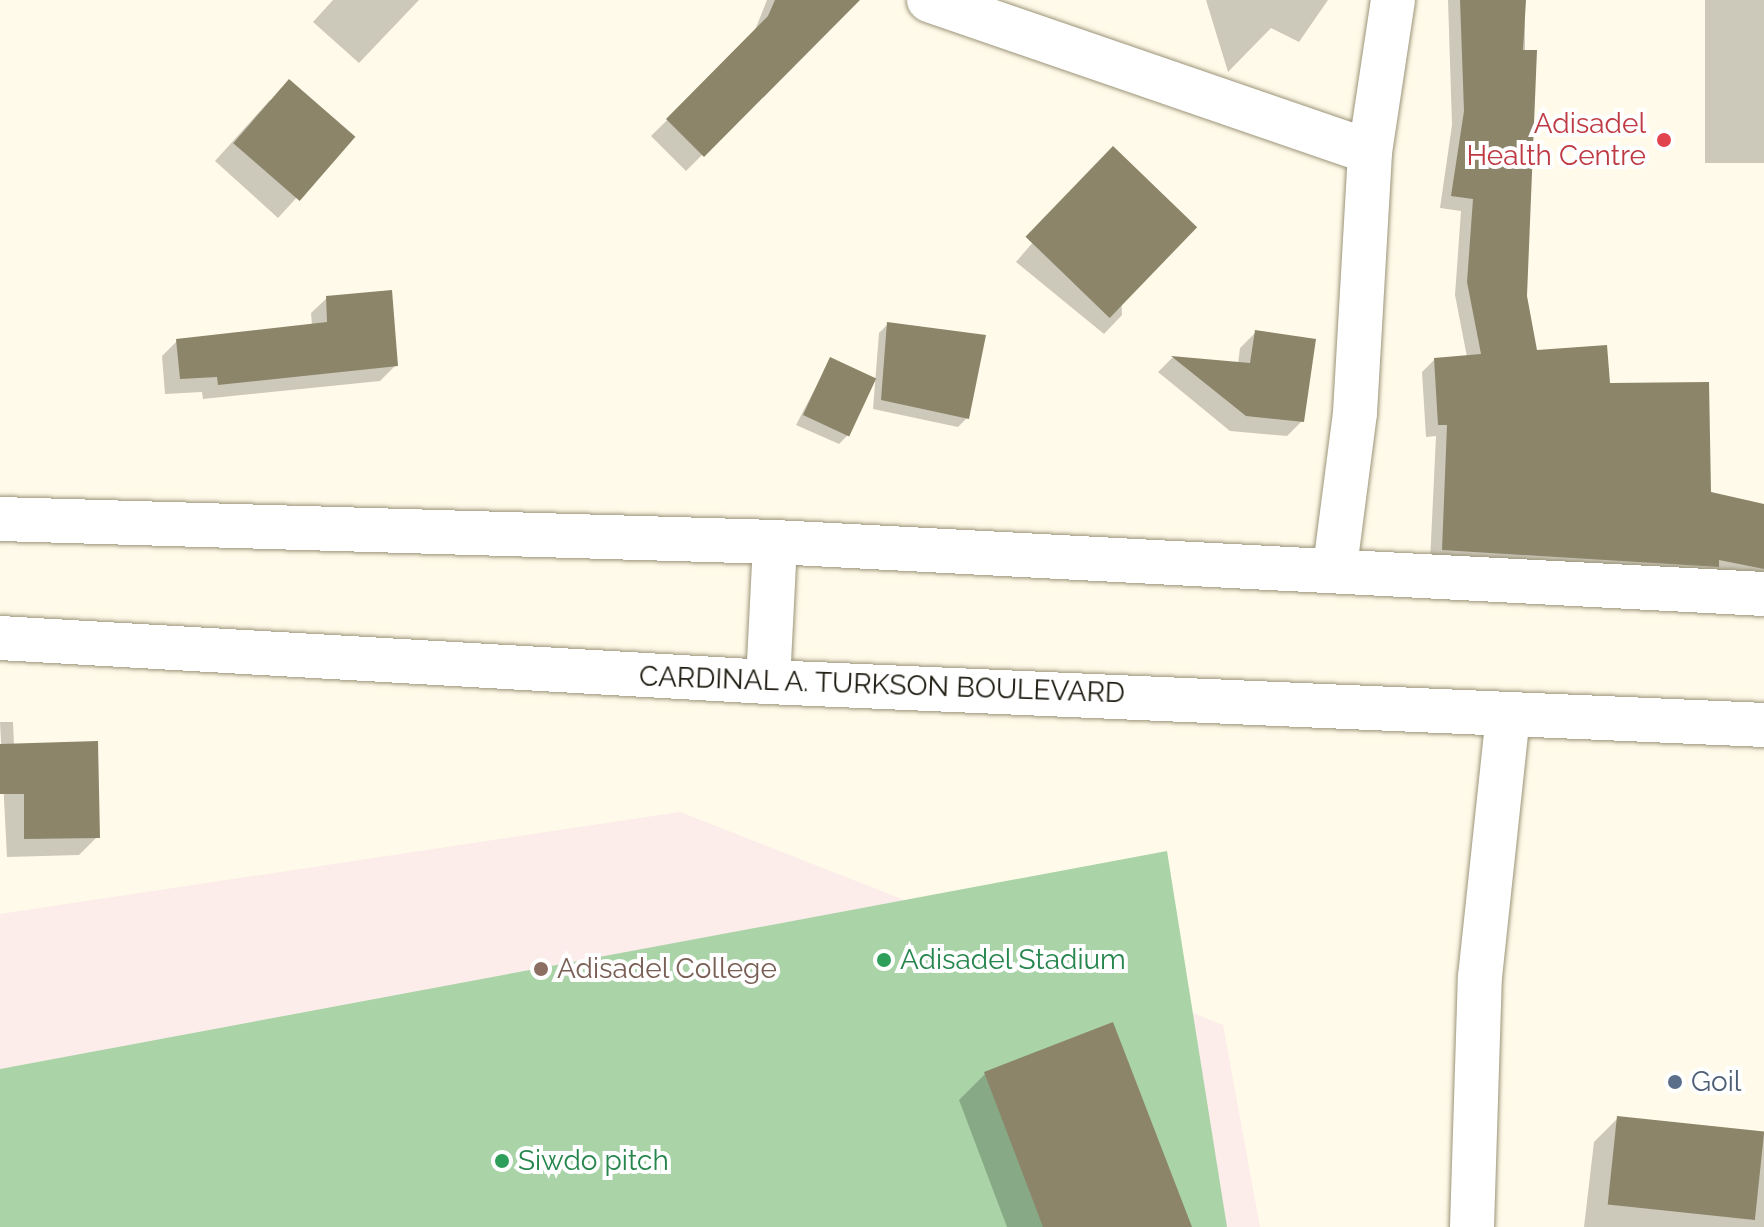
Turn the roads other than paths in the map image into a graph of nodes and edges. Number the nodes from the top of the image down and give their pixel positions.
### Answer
1 (929, 0) edge
2 (1393, 0) edge
3 (1370, 152) junction
4 (0, 519) edge
5 (775, 542) junction
6 (1335, 567) junction
7 (1764, 594) edge
8 (0, 638) edge
9 (768, 682) junction
10 (1508, 714) junction
11 (1764, 725) edge
12 (1472, 1227) edge

1 - 3 street
2 - 3 street
3 - 6 street
4 - 5 street
5 - 6 street
5 - 9 street
6 - 7 street
8 - 9 street, CARDINAL A. TURKSON BOULEVARD
9 - 10 street, CARDINAL A. TURKSON BOULEVARD
10 - 11 street, CARDINAL A. TURKSON BOULEVARD
10 - 12 street

